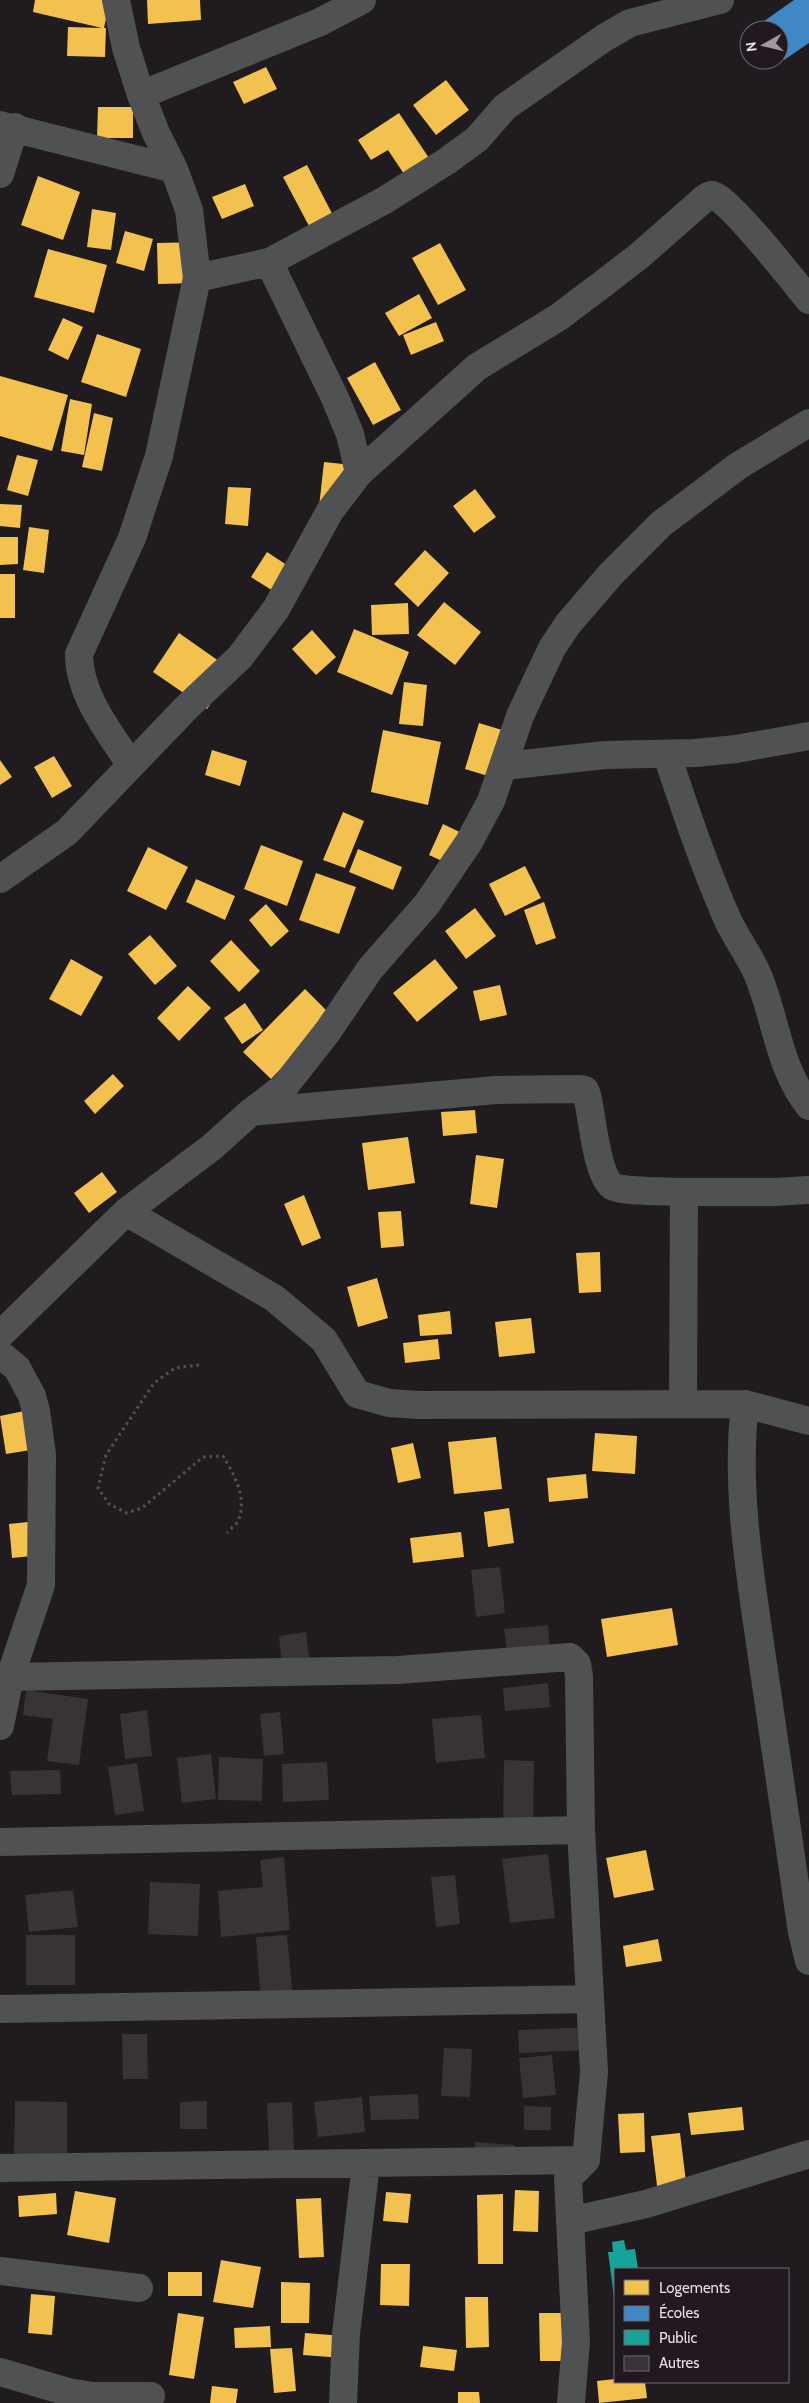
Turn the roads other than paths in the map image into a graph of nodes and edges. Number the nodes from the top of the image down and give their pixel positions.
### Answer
1 (116, 0) edge
2 (362, 0) edge
3 (720, 0) edge
4 (141, 95) junction
5 (7, 126) edge
6 (174, 169) junction
7 (0, 174) edge
8 (269, 262) junction
9 (197, 278) junction
10 (809, 300) edge
11 (809, 423) edge
12 (359, 473) junction
13 (809, 736) edge
14 (667, 754) junction
15 (131, 765) junction
16 (504, 766) junction
17 (0, 879) edge
18 (809, 1106) edge
19 (251, 1112) junction
20 (809, 1190) edge
21 (684, 1192) junction
22 (126, 1212) junction
23 (0, 1335) edge
24 (0, 1354) edge
25 (683, 1404) junction
26 (745, 1404) junction
27 (809, 1421) edge
28 (10, 1677) junction
29 (0, 1726) edge
30 (581, 1830) junction
31 (0, 1842) edge
32 (809, 1961) edge
33 (590, 2000) junction
34 (0, 2009) edge
35 (809, 2154) edge
36 (586, 2160) junction
37 (366, 2164) junction
38 (0, 2168) edge
39 (570, 2221) junction
40 (0, 2272) edge
41 (140, 2288) dead end
42 (0, 2372) edge
43 (150, 2396) dead end
44 (343, 2403) edge
45 (571, 2403) edge

1 - 4 street
2 - 4 street
3 - 8 street
4 - 6 street
5 - 6 street
5 - 7 street
6 - 9 street
8 - 9 street
8 - 12 street
9 - 15 street
10 - 12 street
11 - 16 street
12 - 15 street
13 - 14 street
14 - 16 street
14 - 18 street
15 - 17 street
16 - 19 street
19 - 21 street
19 - 22 street
20 - 21 street
21 - 25 street
22 - 23 street
22 - 25 street
24 - 28 street
25 - 26 street
26 - 27 street
26 - 32 street
28 - 29 street
28 - 30 street
30 - 31 street
30 - 33 street
33 - 34 street
33 - 36 street
35 - 39 street
36 - 37 street
36 - 39 street
37 - 38 street
37 - 44 street
39 - 45 street
40 - 41 street
42 - 43 street

